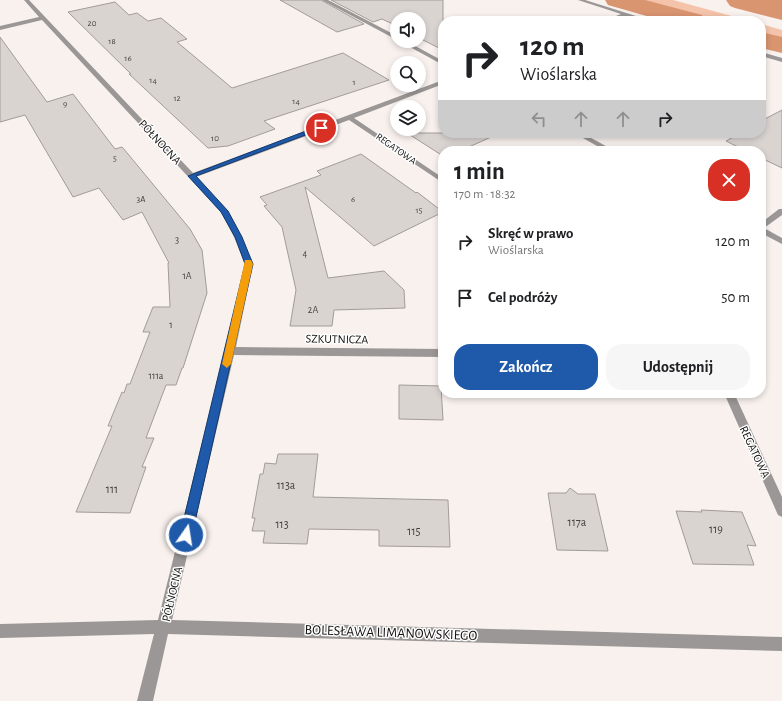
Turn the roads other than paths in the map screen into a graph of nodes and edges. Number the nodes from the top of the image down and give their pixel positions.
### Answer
1 (26, 0) edge
2 (324, 0) edge
3 (580, 0) edge
4 (625, 14) junction
5 (620, 16) edge
6 (632, 16) edge
7 (43, 18) junction
8 (0, 28) edge
9 (390, 34) edge
10 (415, 48) edge
11 (766, 55) edge
12 (438, 60) edge
13 (782, 60) edge
14 (438, 84) edge
15 (349, 117) junction
16 (586, 138) edge
17 (602, 146) edge
18 (192, 176) junction
19 (438, 178) edge
20 (782, 211) edge
21 (766, 224) edge
22 (766, 231) edge
23 (782, 241) edge
24 (230, 351) junction
25 (438, 353) edge
26 (731, 398) edge
27 (782, 511) edge
28 (164, 626) junction
29 (0, 631) edge
30 (782, 644) edge
31 (145, 701) edge

1 - 7 street, PÓŁNOCNA
2 - 9 street
3 - 4 street
4 - 5 street
4 - 6 street
7 - 8 street
7 - 18 street, PÓŁNOCNA
10 - 12 street
11 - 13 street
14 - 15 street
15 - 18 street
15 - 19 street, REGATOWA
16 - 17 street
18 - 24 street, PÓŁNOCNA
20 - 21 street
22 - 23 street
24 - 25 street, SZKUTNICZA
24 - 28 street, PÓŁNOCNA
26 - 27 street, REGATOWA
28 - 29 street, BOLESŁAWA LIMANOWSKIEGO
28 - 30 street, BOLESŁAWA LIMANOWSKIEGO
28 - 31 street, PÓŁNOCNA

